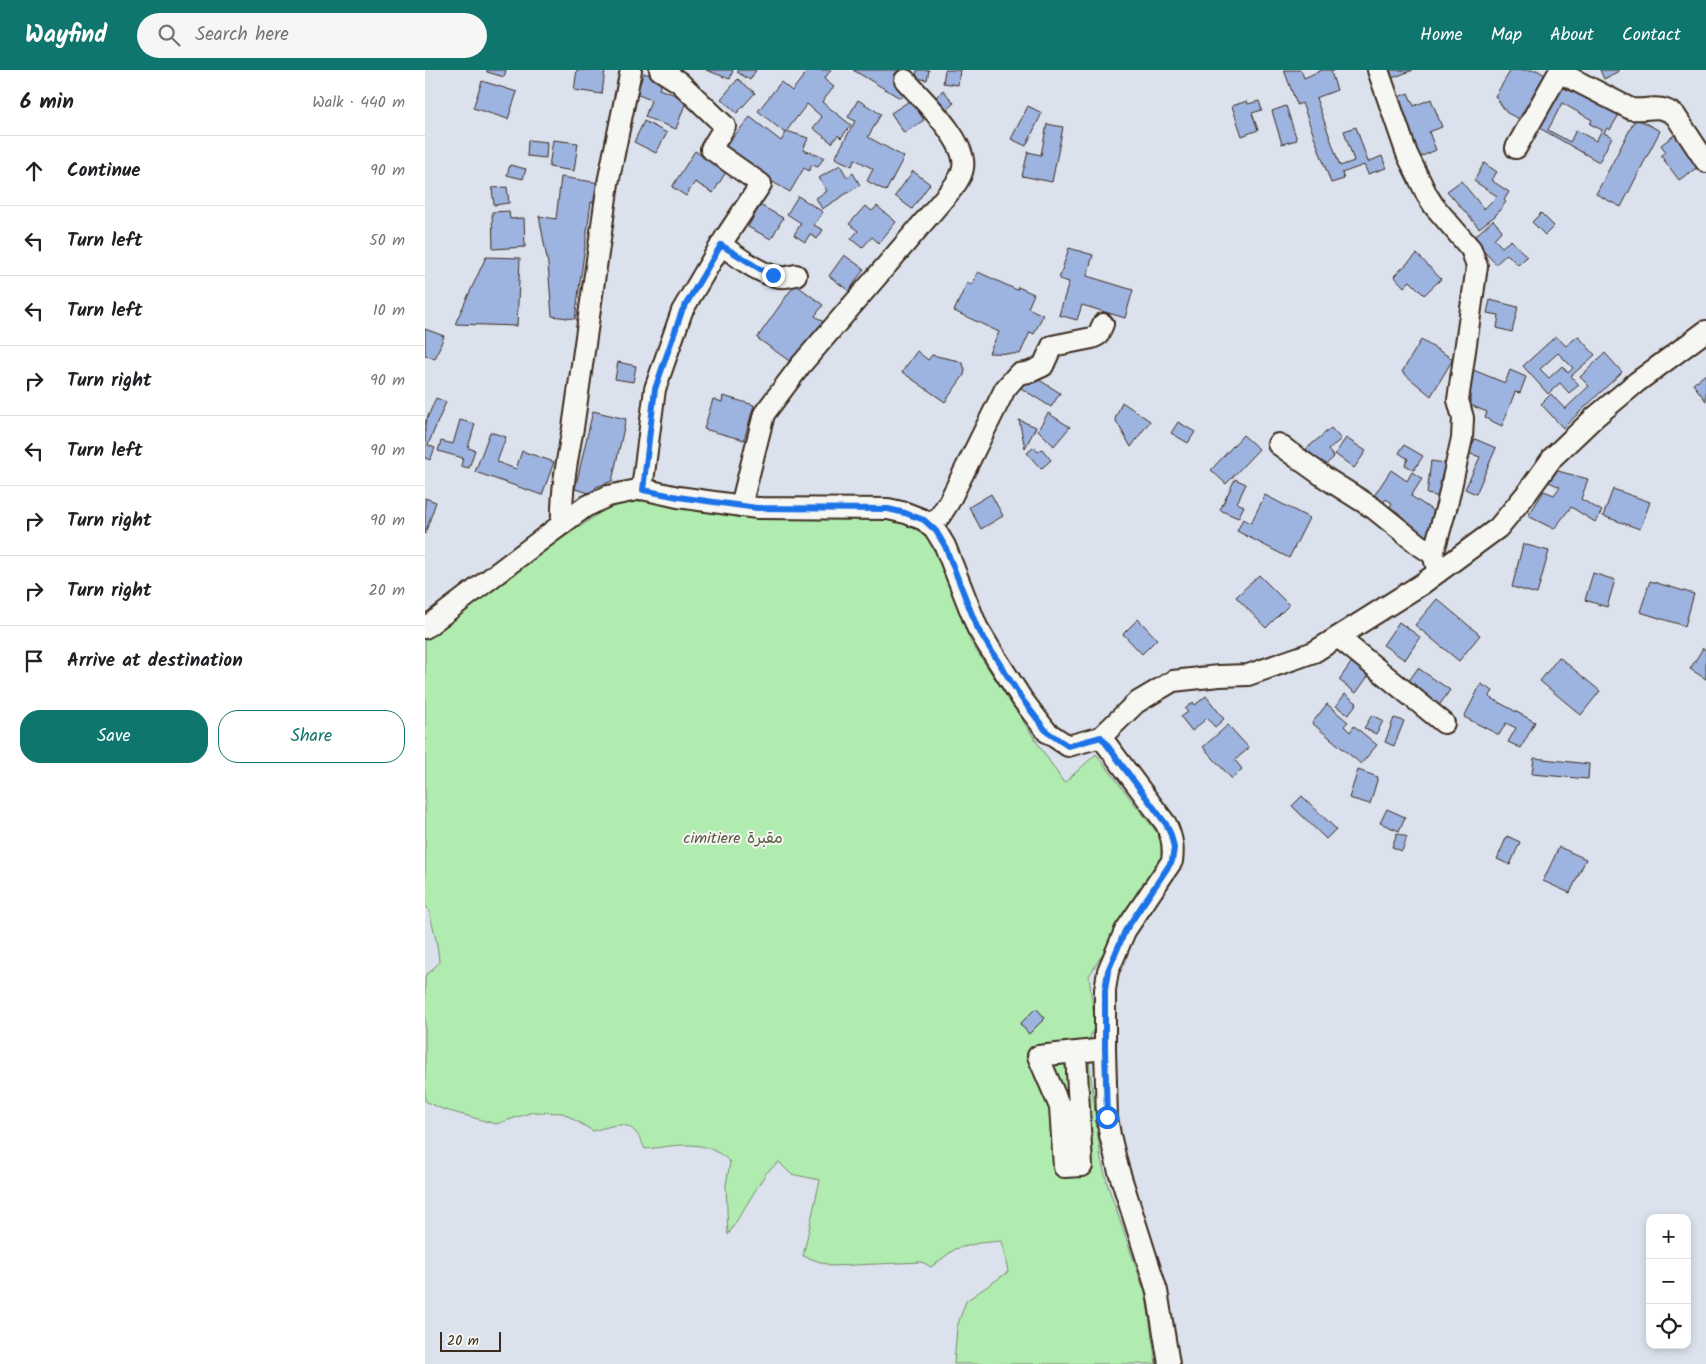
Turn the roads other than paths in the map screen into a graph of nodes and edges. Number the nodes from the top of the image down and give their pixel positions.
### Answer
1 (631, 70) edge
2 (660, 70) edge
3 (1378, 70) edge
4 (905, 80) dead end
5 (1516, 148) dead end
6 (1706, 162) edge
7 (721, 245) junction
8 (796, 275) dead end
9 (1103, 324) dead end
10 (1706, 331) edge
11 (1278, 444) dead end
12 (643, 490) junction
13 (741, 506) junction
14 (562, 524) junction
15 (930, 526) junction
16 (1436, 563) junction
17 (425, 628) edge
18 (1338, 637) junction
19 (1445, 723) dead end
20 (1101, 737) junction
21 (1105, 1049) junction
22 (1076, 1052) junction
23 (1169, 1364) edge

1 - 14 street
2 - 7 street
3 - 16 street
4 - 13 street
5 - 6 street
7 - 8 street
7 - 12 street
9 - 15 street
10 - 16 street
11 - 16 street
12 - 13 street
12 - 14 street
13 - 15 street
14 - 17 street
15 - 20 street
16 - 18 street
18 - 19 street
18 - 20 street
20 - 21 street
21 - 22 street
21 - 23 street
22 - 22 street

